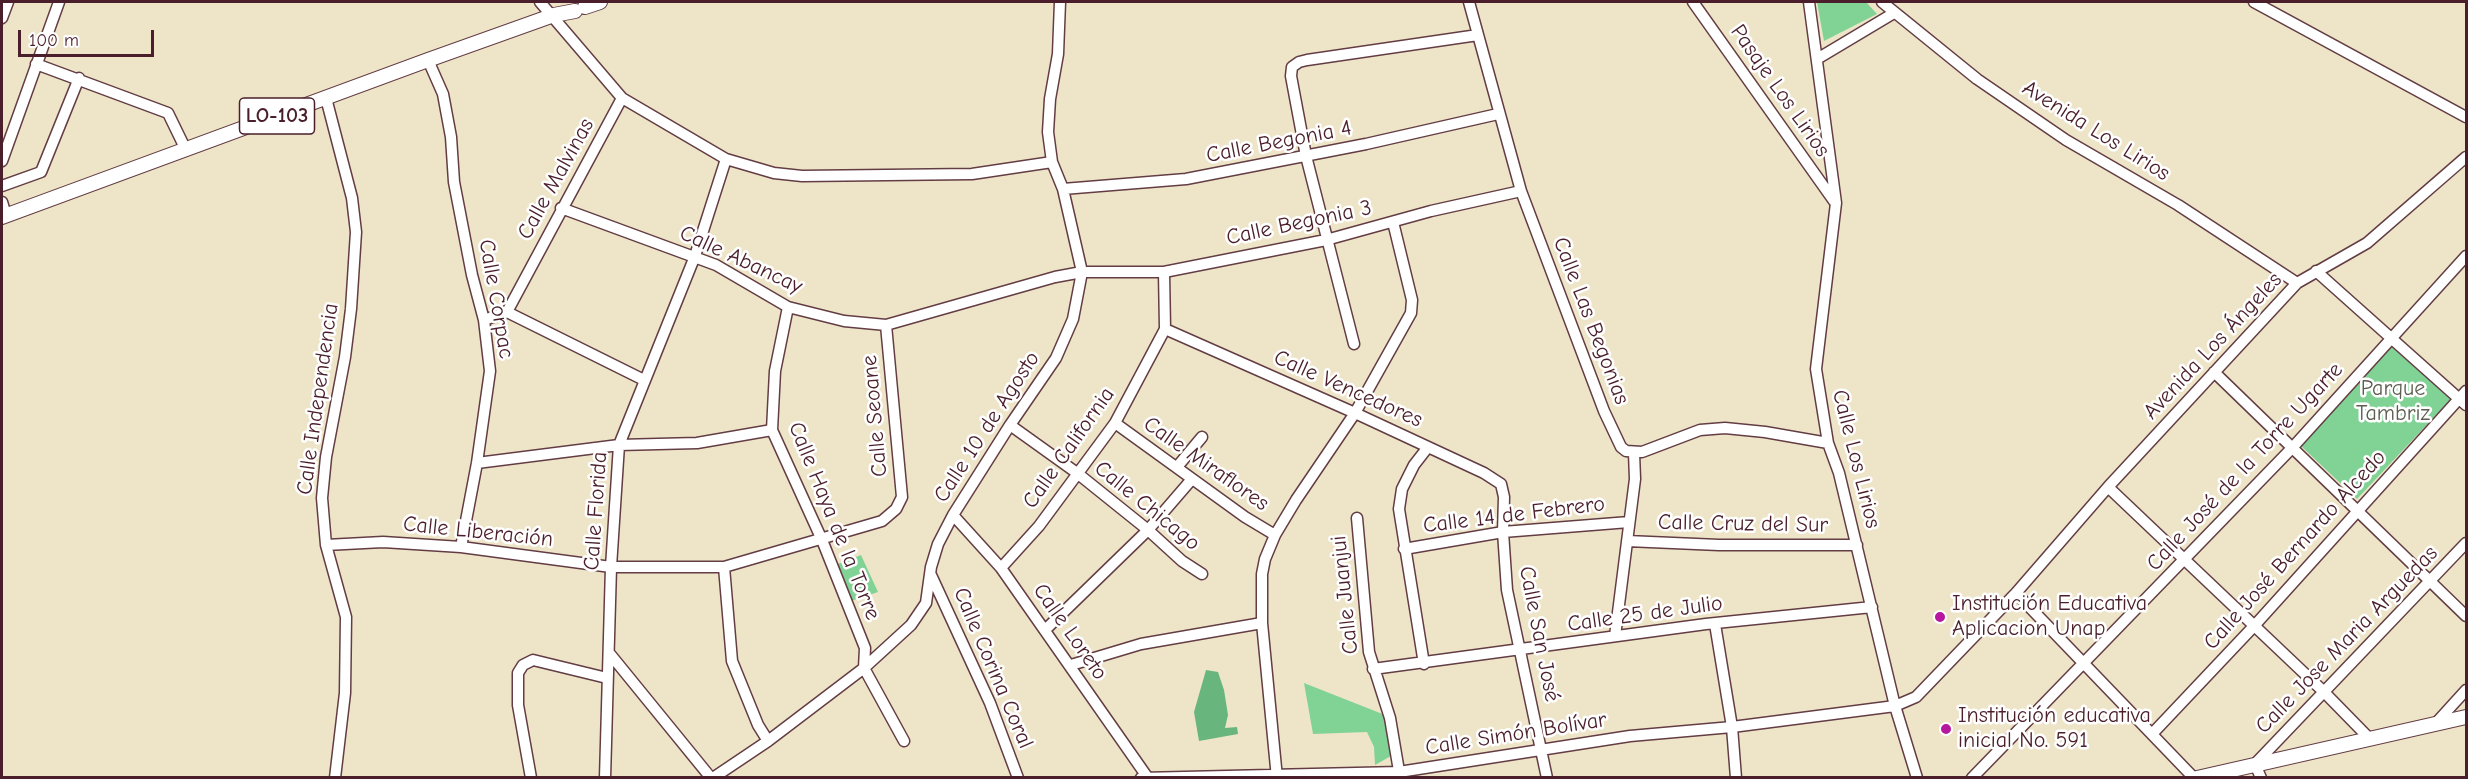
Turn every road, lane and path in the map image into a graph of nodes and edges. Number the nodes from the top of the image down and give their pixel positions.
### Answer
1 (8, 2) edge
2 (59, 2) edge
3 (540, 2) edge
4 (600, 2) edge
5 (1060, 2) edge
6 (1469, 2) edge
7 (1694, 2) edge
8 (1809, 2) edge
9 (1882, 2) edge
10 (2254, 2) edge
11 (1894, 13) junction
12 (554, 15) junction
13 (2, 18) edge
14 (1478, 35) junction
15 (1817, 59) junction
16 (428, 60) junction
17 (36, 64) junction
18 (79, 78) junction
19 (326, 98) junction
20 (622, 98) junction
21 (1498, 114) junction
22 (2466, 117) edge
23 (186, 150) junction
24 (1306, 156) junction
25 (2466, 157) edge
26 (726, 159) junction
27 (2, 161) edge
28 (1052, 162) junction
29 (2, 186) edge
30 (1063, 189) junction
31 (1521, 191) junction
32 (1836, 203) junction
33 (561, 208) junction
34 (3, 211) edge
35 (1393, 222) junction
36 (1326, 240) junction
37 (695, 256) junction
38 (2466, 256) edge
39 (2316, 271) junction
40 (1082, 272) junction
41 (1164, 272) junction
42 (2297, 283) junction
43 (788, 307) junction
44 (507, 312) junction
45 (484, 320) junction
46 (886, 325) junction
47 (1166, 329) junction
48 (2391, 338) junction
49 (1354, 344) dead end
50 (2214, 372) junction
51 (644, 380) junction
52 (2464, 398) edge
53 (1355, 413) junction
54 (1115, 423) junction
55 (1010, 425) junction
56 (772, 430) junction
57 (1202, 437) dead end
58 (1828, 443) junction
59 (619, 445) junction
60 (1428, 447) junction
61 (2293, 447) junction
62 (1634, 453) junction
63 (477, 463) junction
64 (1177, 467) junction
65 (1077, 473) junction
66 (1192, 479) junction
67 (2108, 487) junction
68 (1504, 497) joint
69 (900, 504) joint
70 (2358, 511) junction
71 (953, 515) junction
72 (1357, 518) dead end
73 (1629, 522) junction
74 (1148, 530) junction
75 (1503, 532) junction
76 (1275, 535) junction
77 (822, 540) junction
78 (1627, 541) junction
79 (2466, 543) edge
80 (326, 545) junction
81 (1857, 545) junction
82 (461, 547) junction
83 (1404, 549) junction
84 (2185, 560) junction
85 (611, 567) junction
86 (724, 567) junction
87 (1001, 568) junction
88 (930, 574) junction
89 (1202, 574) dead end
90 (2431, 581) junction
91 (2016, 593) junction
92 (1872, 607) junction
93 (2466, 616) edge
94 (1262, 622) junction
95 (1715, 624) junction
96 (2254, 625) junction
97 (1045, 630) junction
98 (1615, 636) junction
99 (1519, 651) junction
100 (610, 654) junction
101 (1424, 664) junction
102 (2084, 664) junction
103 (1071, 665) junction
104 (864, 668) junction
105 (1373, 669) junction
106 (607, 678) junction
107 (2466, 690) edge
108 (2323, 691) junction
109 (1895, 706) junction
110 (2466, 718) edge
111 (2436, 723) junction
112 (1732, 727) junction
113 (2152, 734) junction
114 (2369, 738) junction
115 (768, 741) junction
116 (904, 741) dead end
117 (1541, 750) junction
118 (2255, 764) junction
119 (1399, 775) edge
120 (1277, 776) edge
121 (335, 777) edge
122 (531, 777) edge
123 (605, 777) edge
124 (712, 777) edge
125 (1018, 777) edge
126 (1146, 777) edge
127 (1547, 777) edge
128 (1736, 777) edge
129 (1917, 777) edge
130 (1972, 777) edge
131 (2196, 777) edge
132 (2261, 777) edge

1 - 13 street
2 - 17 street
3 - 12 street
4 - 12 main road, LO-103
5 - 28 street, Calle 10 de Agosto
6 - 14 street, Calle Las Begonias
7 - 32 street, Pasaje Los Lirios
8 - 15 street, Calle Los Lirios
9 - 11 street, Avenida Los Lirios
10 - 22 street
11 - 15 street
11 - 42 street, Avenida Los Lirios
12 - 16 main road, LO-103
12 - 20 street
14 - 21 street, Calle Las Begonias
14 - 24 street
15 - 32 street, Calle Los Lirios
16 - 19 main road, LO-103
16 - 45 street, Calle Corpac
17 - 18 street
17 - 27 street
18 - 23 street
18 - 29 street
19 - 23 main road, LO-103
19 - 80 street, Calle Independencia
20 - 26 street
20 - 33 street, Calle Malvinas
21 - 24 street, Calle Begonia 4
21 - 31 street, Calle Las Begonias
23 - 34 main road, LO-103
24 - 30 street, Calle Begonia 4
24 - 36 street
25 - 39 street, Avenida Los Ángeles
26 - 28 street
26 - 37 street, Calle Florida
28 - 30 street, Calle 10 de Agosto
30 - 40 street, Calle 10 de Agosto
31 - 35 street, Calle Begonia 3
31 - 62 street, Calle Las Begonias
32 - 58 street, Calle Los Lirios
33 - 37 street, Calle Abancay
33 - 44 street, Calle Malvinas
35 - 36 street, Calle Begonia 3
35 - 53 street
36 - 41 street, Calle Begonia 3
36 - 49 street
37 - 43 street, Calle Abancay
37 - 51 street, Calle Florida
38 - 48 street, Calle José de la Torre Ugarte
39 - 42 street, Avenida Los Ángeles
39 - 48 street
40 - 41 street, Calle Begonia 3
40 - 46 street, Calle Abancay
40 - 55 street, Calle 10 de Agosto
41 - 47 street
42 - 50 street, Avenida Los Ángeles
43 - 46 street, Calle Abancay
43 - 56 street, Calle Haya de la Torre
44 - 45 street
44 - 51 street
45 - 63 street, Calle Corpac
46 - 69 street, Calle Seoane
47 - 53 street, Calle Vencedores
47 - 54 street, Calle California
48 - 52 street
48 - 61 street, Calle José de la Torre Ugarte
50 - 61 street
50 - 67 street, Avenida Los Ángeles
51 - 59 street, Calle Florida
52 - 70 street, Calle José Bernardo Alcedo
53 - 60 street, Calle Vencedores
53 - 76 street
54 - 64 street, Calle Miraflores
54 - 65 street, Calle California
55 - 65 street, Calle Chicago
55 - 71 street, Calle 10 de Agosto
56 - 59 street
56 - 77 street, Calle Haya de la Torre
57 - 64 street
58 - 62 street
58 - 81 street, Calle Los Lirios
59 - 63 street
59 - 85 street, Calle Florida
60 - 68 street, Calle Vencedores
60 - 83 street
61 - 70 street
61 - 84 street, Calle José de la Torre Ugarte
62 - 73 street
63 - 82 street, Calle Corpac
64 - 66 street, Calle Miraflores
65 - 74 street, Calle Chicago
65 - 87 street, Calle California
66 - 74 street
66 - 76 street, Calle Miraflores
67 - 84 street
67 - 91 street, Avenida Los Ángeles
68 - 75 street, Calle San José
69 - 77 street, Calle Liberación
70 - 90 street
70 - 96 street, Calle José Bernardo Alcedo
71 - 87 street, Calle Loreto
71 - 88 street, Calle 10 de Agosto
72 - 105 street, Calle Juanjui
73 - 75 street, Calle 14 de Febrero
73 - 78 street
74 - 89 street, Calle Chicago
74 - 97 street
75 - 83 street, Calle 14 de Febrero
75 - 99 street, Calle San José
76 - 94 street
77 - 86 street, Calle Liberación
77 - 104 street, Calle Haya de la Torre
78 - 81 street, Calle Cruz del Sur
78 - 98 street
79 - 90 street, Calle Jose Maria Arguedas
80 - 82 street, Calle Liberación
80 - 121 street, Calle Independencia
81 - 92 street, Calle Los Lirios
82 - 85 street, Calle Liberación
83 - 101 street
84 - 96 street
84 - 102 street, Calle José de la Torre Ugarte
85 - 86 street, Calle Liberación
85 - 100 street, Calle Florida
86 - 115 street
87 - 97 street, Calle Loreto
88 - 104 street, Calle 10 de Agosto
88 - 125 street, Calle Corina Coral
90 - 93 street
90 - 108 street, Calle Jose Maria Arguedas
91 - 102 street
91 - 109 street, Avenida Los Ángeles
92 - 95 street, Calle 25 de Julio
92 - 109 street, Calle Los Lirios
94 - 103 street
94 - 120 street
95 - 98 street, Calle 25 de Julio
95 - 112 street
96 - 108 street
96 - 113 street, Calle José Bernardo Alcedo
97 - 103 street, Calle Loreto
98 - 99 street, Calle 25 de Julio
99 - 101 street, Calle 25 de Julio
99 - 117 street, Calle San José
100 - 106 street, Calle Florida
100 - 124 street
101 - 105 street, Calle 25 de Julio
102 - 113 street
102 - 130 street, Calle José de la Torre Ugarte
103 - 126 street, Calle Loreto
104 - 115 street, Calle 10 de Agosto
104 - 116 street, Calle Haya de la Torre
105 - 119 street, Calle Juanjui
106 - 122 street
106 - 123 street, Calle Florida
107 - 111 street
108 - 114 street
108 - 118 street, Calle Jose Maria Arguedas
109 - 112 street, Calle Simón Bolívar
109 - 129 street, Calle Los Lirios
110 - 111 main road
111 - 114 main road
112 - 117 street, Calle Simón Bolívar
112 - 128 street
113 - 131 street
114 - 118 main road
115 - 124 street, Calle 10 de Agosto
117 - 119 street, Calle Simón Bolívar
117 - 127 street, Calle San José
118 - 131 main road
118 - 132 street
119 - 120 street, Calle Simón Bolívar
120 - 126 street, Calle Simón Bolívar

